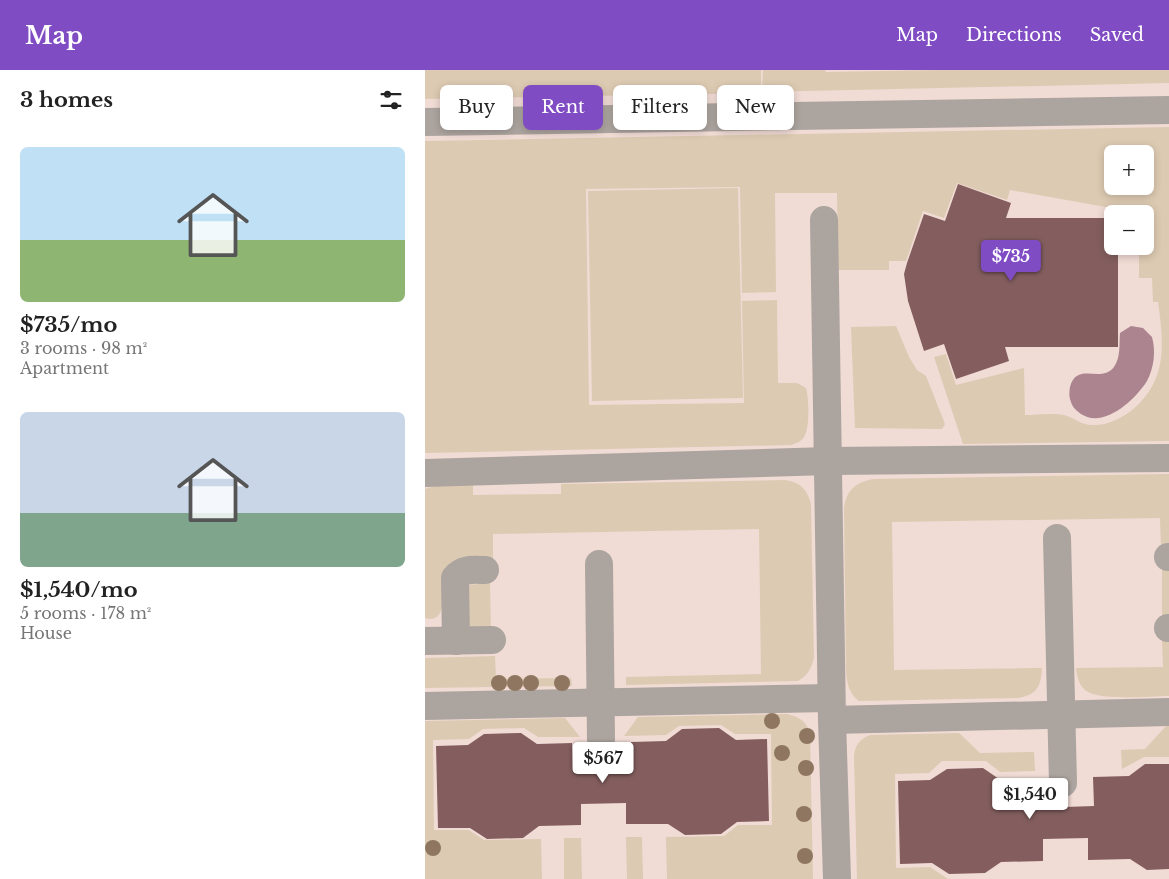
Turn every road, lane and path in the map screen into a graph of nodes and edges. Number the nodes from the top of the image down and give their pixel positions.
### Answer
1 (1169, 110) edge
2 (425, 122) edge
3 (824, 220) dead end
4 (1169, 458) edge
5 (828, 461) junction
6 (425, 473) edge
7 (1057, 538) dead end
8 (599, 564) dead end
9 (485, 570) dead end
10 (492, 640) dead end
11 (456, 641) junction
12 (425, 642) edge
13 (601, 703) junction
14 (425, 706) edge
15 (831, 709) junction
16 (1169, 712) edge
17 (1062, 714) junction
18 (601, 739) dead end
19 (1063, 783) dead end
20 (837, 879) edge

1 - 2 street
3 - 5 street
4 - 5 street
5 - 6 street
5 - 15 street
7 - 17 street
8 - 13 street
9 - 11 street
10 - 11 street
11 - 12 street
13 - 14 street
13 - 15 street
13 - 18 street
15 - 17 street
15 - 20 street
16 - 17 street
17 - 19 street

